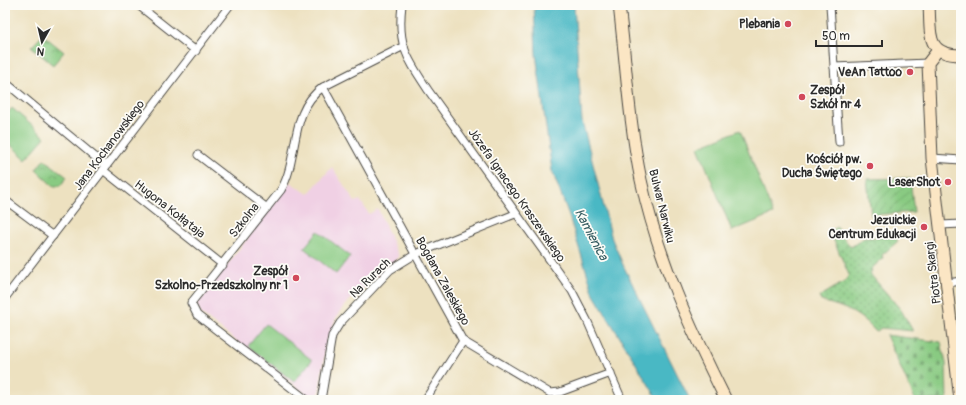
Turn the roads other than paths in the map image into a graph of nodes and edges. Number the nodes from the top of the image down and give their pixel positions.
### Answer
1 (230, 5) edge
2 (402, 5) edge
3 (619, 5) edge
4 (830, 5) edge
5 (929, 5) edge
6 (139, 6) edge
7 (404, 46) junction
8 (938, 50) junction
9 (196, 51) junction
10 (961, 55) edge
11 (928, 63) junction
12 (834, 67) junction
13 (5, 82) edge
14 (323, 87) junction
15 (839, 142) dead end
16 (198, 155) dead end
17 (932, 158) junction
18 (961, 160) edge
19 (105, 168) junction
20 (5, 200) edge
21 (267, 208) junction
22 (515, 214) junction
23 (961, 224) edge
24 (941, 225) junction
25 (53, 236) junction
26 (416, 254) junction
27 (223, 265) junction
28 (961, 281) edge
29 (948, 283) junction
30 (5, 298) edge
31 (463, 340) junction
32 (611, 373) junction
33 (960, 393) edge
34 (551, 397) edge
35 (307, 400) edge
36 (321, 400) edge
37 (425, 400) edge
38 (622, 400) edge
39 (726, 400) edge

1 - 9 street, Jana Kochanowskiego
2 - 7 street, Józefa Ignacego Kraszewskiego
3 - 39 street, Bulwar Narwiku
4 - 12 street
5 - 8 street
6 - 9 street
7 - 14 street, Szkolna
7 - 22 street, Józefa Ignacego Kraszewskiego
8 - 10 street
8 - 11 street
9 - 19 street, Jana Kochanowskiego
11 - 12 street
11 - 17 street, Piotra Skargi
12 - 15 street
13 - 19 street, Hugona Kołłątaja
14 - 21 street, Szkolna
14 - 26 street, Bogdana Zaleskiego
16 - 21 street
17 - 18 street
17 - 24 street, Piotra Skargi
19 - 25 street, Jana Kochanowskiego
19 - 27 street, Hugona Kołłątaja
20 - 25 street
21 - 27 street, Szkolna
22 - 26 street, Na Rurach
22 - 32 street, Józefa Ignacego Kraszewskiego
23 - 24 street
24 - 29 street, Piotra Skargi
25 - 30 street, Jana Kochanowskiego
26 - 31 street, Bogdana Zaleskiego
26 - 36 street, Na Rurach
27 - 35 street, Szkolna
28 - 29 street
29 - 33 street, Piotra Skargi
31 - 34 street, Bogdana Zaleskiego
31 - 37 street
32 - 34 street, Bogdana Zaleskiego
32 - 38 street, Józefa Ignacego Kraszewskiego

